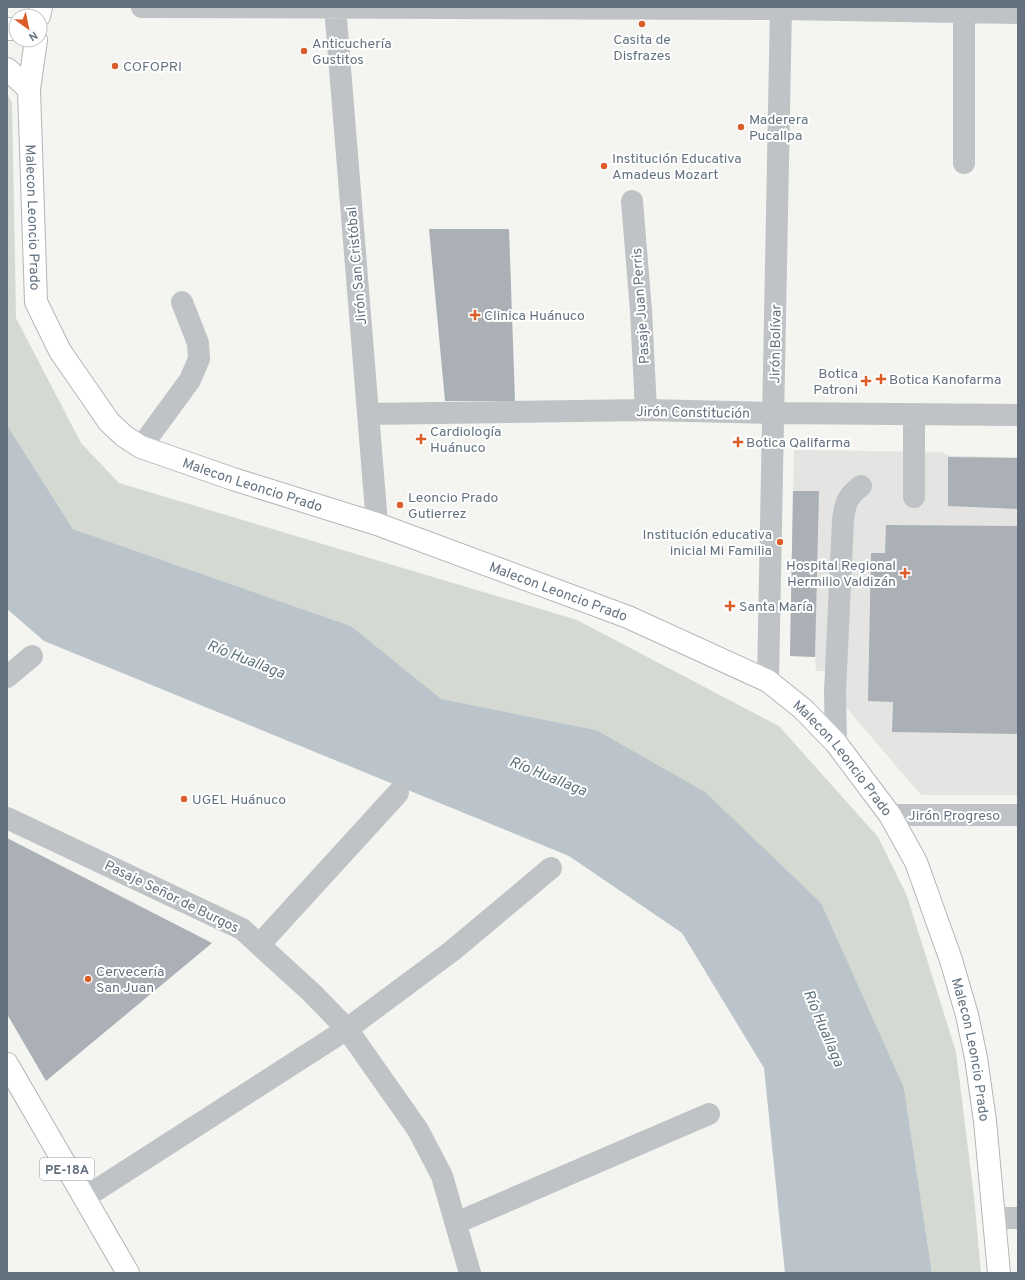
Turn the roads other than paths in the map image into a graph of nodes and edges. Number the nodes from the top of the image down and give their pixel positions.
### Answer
1 (142, 7) edge
2 (335, 8) edge
3 (781, 8) edge
4 (964, 12) junction
5 (1018, 13) edge
6 (35, 48) edge
7 (7, 68) edge
8 (29, 89) junction
9 (964, 163) dead end
10 (632, 201) dead end
11 (182, 302) dead end
12 (646, 410) junction
13 (773, 413) junction
14 (368, 414) junction
15 (914, 414) junction
16 (1018, 415) edge
17 (141, 447) junction
18 (861, 486) dead end
19 (914, 497) dead end
20 (377, 524) junction
21 (32, 656) dead end
22 (7, 677) edge
23 (768, 681) junction
24 (836, 743) junction
25 (398, 793) dead end
26 (890, 815) junction
27 (1018, 815) edge
28 (7, 818) edge
29 (551, 868) dead end
30 (260, 944) junction
31 (347, 1029) junction
32 (7, 1064) edge
33 (709, 1114) dead end
34 (84, 1198) junction
35 (995, 1218) junction
36 (1018, 1218) edge
37 (456, 1223) junction
38 (128, 1273) edge
39 (470, 1273) edge
40 (999, 1273) edge

1 - 2 street
2 - 3 street
2 - 14 street, Jirón San Cristóbal
3 - 4 street
3 - 13 street, Jirón Bolívar
4 - 5 street
4 - 9 street
6 - 8 main road, Malecon Leoncio Prado
7 - 8 main road
8 - 17 main road, Malecon Leoncio Prado
10 - 12 street, Pasaje Juan Perris
11 - 17 street
12 - 13 street, Jirón Constitución
12 - 14 street, Jirón Constitución
13 - 15 street, Jirón Constitución
13 - 23 street, Jirón Bolívar
14 - 20 street, Jirón San Cristóbal
15 - 16 street, Jirón Constitución
15 - 19 street
17 - 20 main road, Malecon Leoncio Prado
18 - 24 street
20 - 23 main road, Malecon Leoncio Prado
21 - 22 street
23 - 24 main road, Malecon Leoncio Prado
24 - 26 main road, Malecon Leoncio Prado
25 - 30 street
26 - 27 street, Jirón Progreso
26 - 35 main road, Malecon Leoncio Prado
28 - 30 street, Pasaje Señor de Burgos
29 - 31 street
30 - 31 street, Pasaje Señor de Burgos
31 - 34 street
31 - 37 street, Pasaje Señor de Burgos
32 - 34 main road, PE-18A
33 - 37 street
34 - 38 main road, PE-18A
35 - 36 street
35 - 40 main road, Malecon Leoncio Prado
37 - 39 street, Pasaje Señor de Burgos

